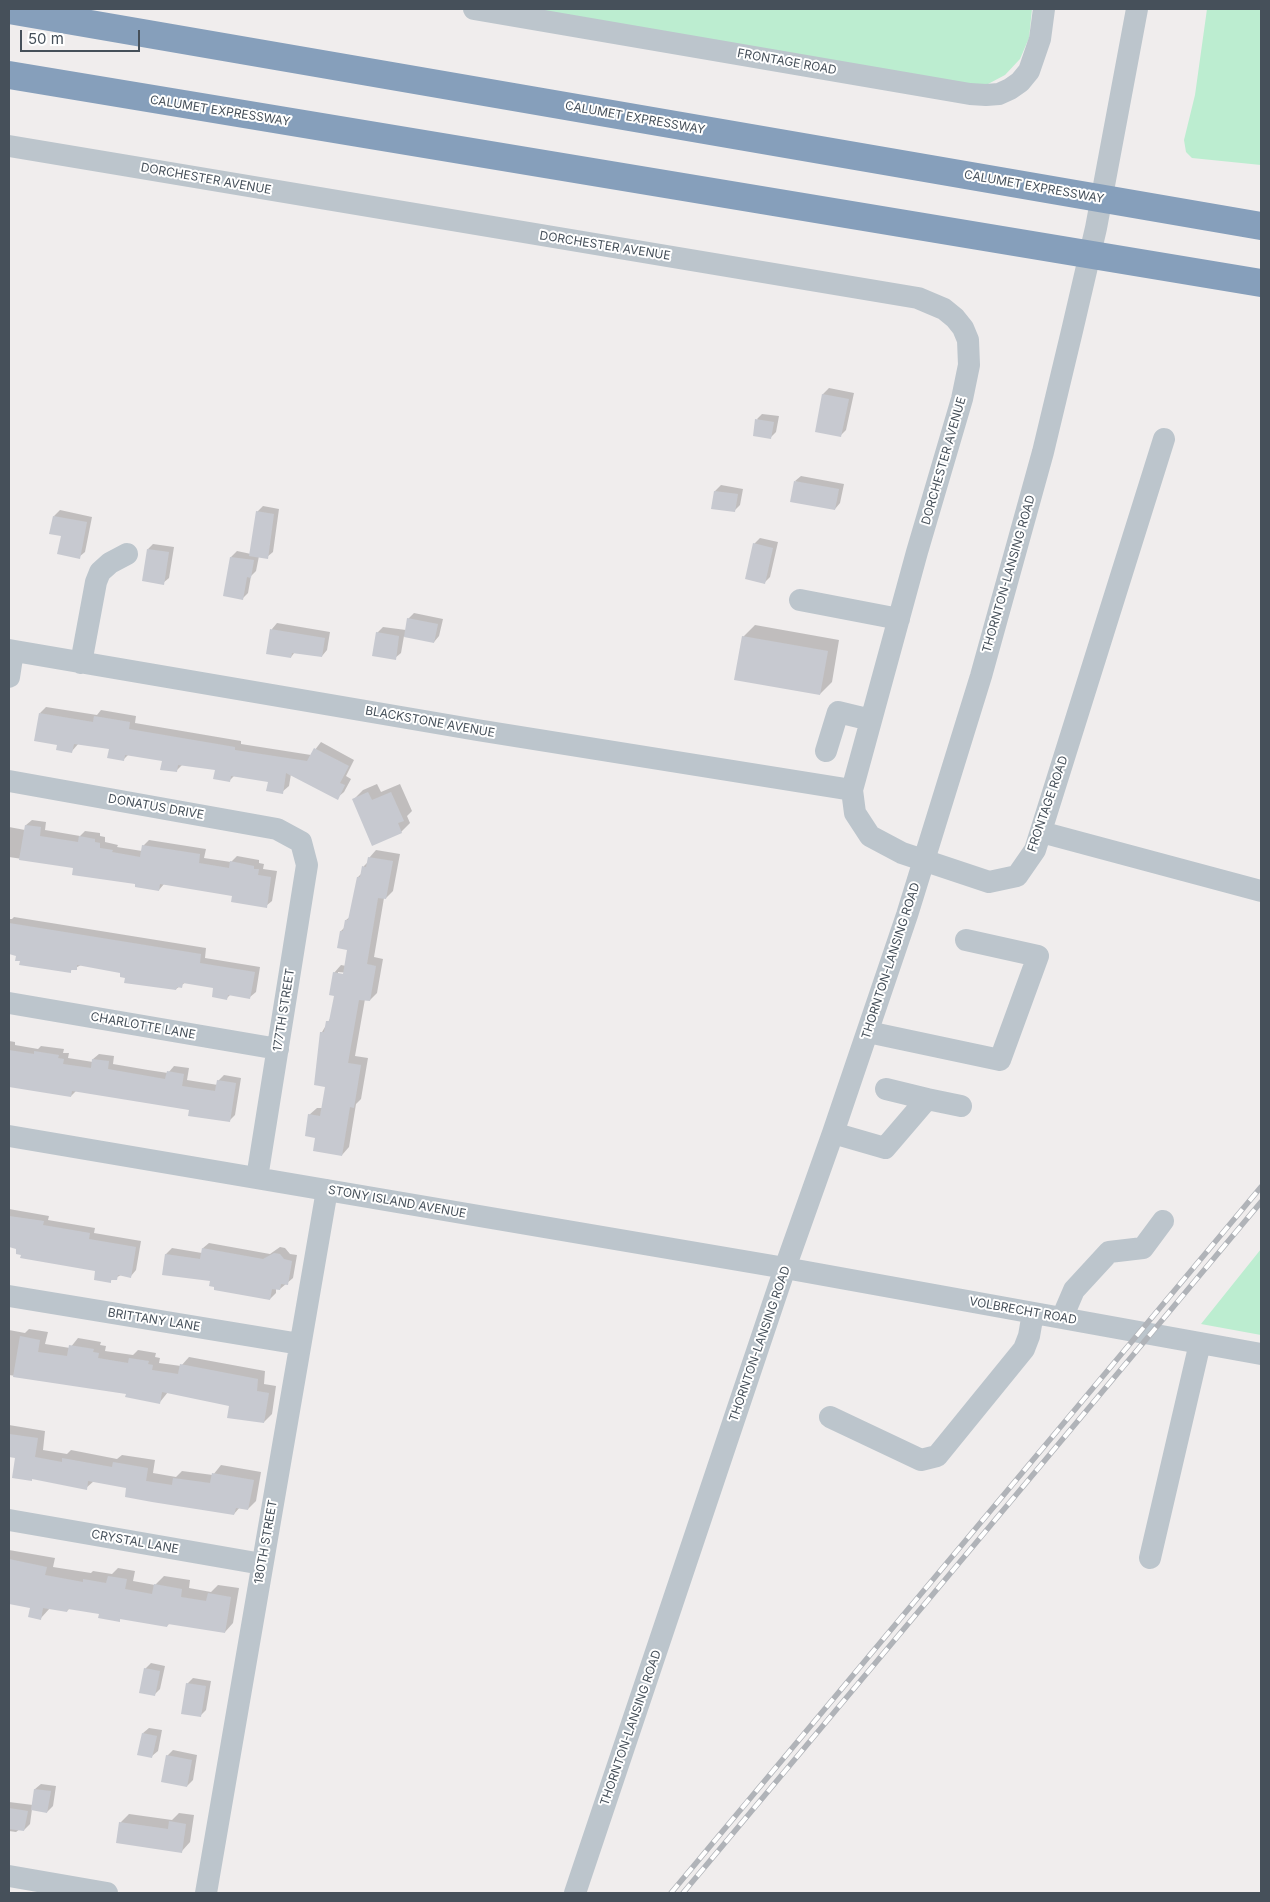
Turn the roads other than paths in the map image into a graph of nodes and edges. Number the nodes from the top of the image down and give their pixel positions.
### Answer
1 (474, 9) edge
2 (1044, 9) edge
3 (1137, 9) edge
4 (9, 10) edge
5 (9, 75) edge
6 (9, 146) edge
7 (1261, 226) edge
8 (1137, 264) junction
9 (1261, 283) edge
10 (1261, 298) edge
11 (1164, 439) dead end
12 (917, 552) joint
13 (127, 554) dead end
14 (800, 600) dead end
15 (898, 619) junction
16 (11, 651) edge
17 (81, 663) junction
18 (9, 678) edge
19 (871, 720) junction
20 (826, 751) dead end
21 (9, 781) edge
22 (852, 790) junction
23 (1041, 832) junction
24 (301, 842) joint
25 (925, 860) junction
26 (1261, 891) edge
27 (966, 940) dead end
28 (9, 1003) edge
29 (868, 1032) junction
30 (278, 1049) junction
31 (886, 1089) dead end
32 (927, 1099) junction
33 (961, 1106) dead end
34 (833, 1133) junction
35 (9, 1136) edge
36 (257, 1178) junction
37 (327, 1190) junction
38 (1163, 1221) dead end
39 (785, 1268) junction
40 (9, 1296) edge
41 (1033, 1313) junction
42 (1062, 1318) junction
43 (1200, 1343) junction
44 (300, 1344) junction
45 (1261, 1354) edge
46 (830, 1416) dead end
47 (9, 1520) edge
48 (1150, 1558) dead end
49 (262, 1564) junction
50 (9, 1876) edge
51 (107, 1893) edge
52 (206, 1893) edge
53 (575, 1893) edge

1 - 2 street, FRONTAGE ROAD
3 - 25 street, THORNTON-LANSING ROAD
4 - 7 highway, CALUMET EXPRESSWAY
5 - 8 highway, CALUMET EXPRESSWAY
6 - 12 street, DORCHESTER AVENUE
8 - 9 highway, CALUMET EXPRESSWAY
8 - 10 highway
11 - 23 street, FRONTAGE ROAD
12 - 15 street, FRONTAGE ROAD
13 - 17 street
14 - 15 street
15 - 19 street, FRONTAGE ROAD
16 - 17 street, BLACKSTONE AVENUE
16 - 18 street
17 - 22 street, BLACKSTONE AVENUE
19 - 20 street
19 - 22 street, FRONTAGE ROAD
21 - 24 street, DONATUS DRIVE
22 - 25 street, FRONTAGE ROAD
23 - 25 street, FRONTAGE ROAD
23 - 26 street
24 - 30 street, 177TH STREET
25 - 29 street, THORNTON-LANSING ROAD
27 - 29 street
28 - 30 street, CHARLOTTE LANE
29 - 34 street, THORNTON-LANSING ROAD
30 - 36 street, 177TH STREET
31 - 32 street
32 - 33 street
32 - 34 street
34 - 39 street, THORNTON-LANSING ROAD
35 - 36 street, STONY ISLAND AVENUE
36 - 37 street, STONY ISLAND AVENUE
37 - 39 street, STONY ISLAND AVENUE
37 - 44 street, 180TH STREET
38 - 42 street
39 - 41 street, VOLBRECHT ROAD
39 - 53 street, THORNTON-LANSING ROAD
40 - 44 street, BRITTANY LANE
41 - 42 street, VOLBRECHT ROAD
41 - 46 street
42 - 43 street, VOLBRECHT ROAD
43 - 45 street, VOLBRECHT ROAD
43 - 48 street
44 - 49 street, 180TH STREET
47 - 49 street, CRYSTAL LANE
49 - 52 street, 180TH STREET
50 - 51 street

